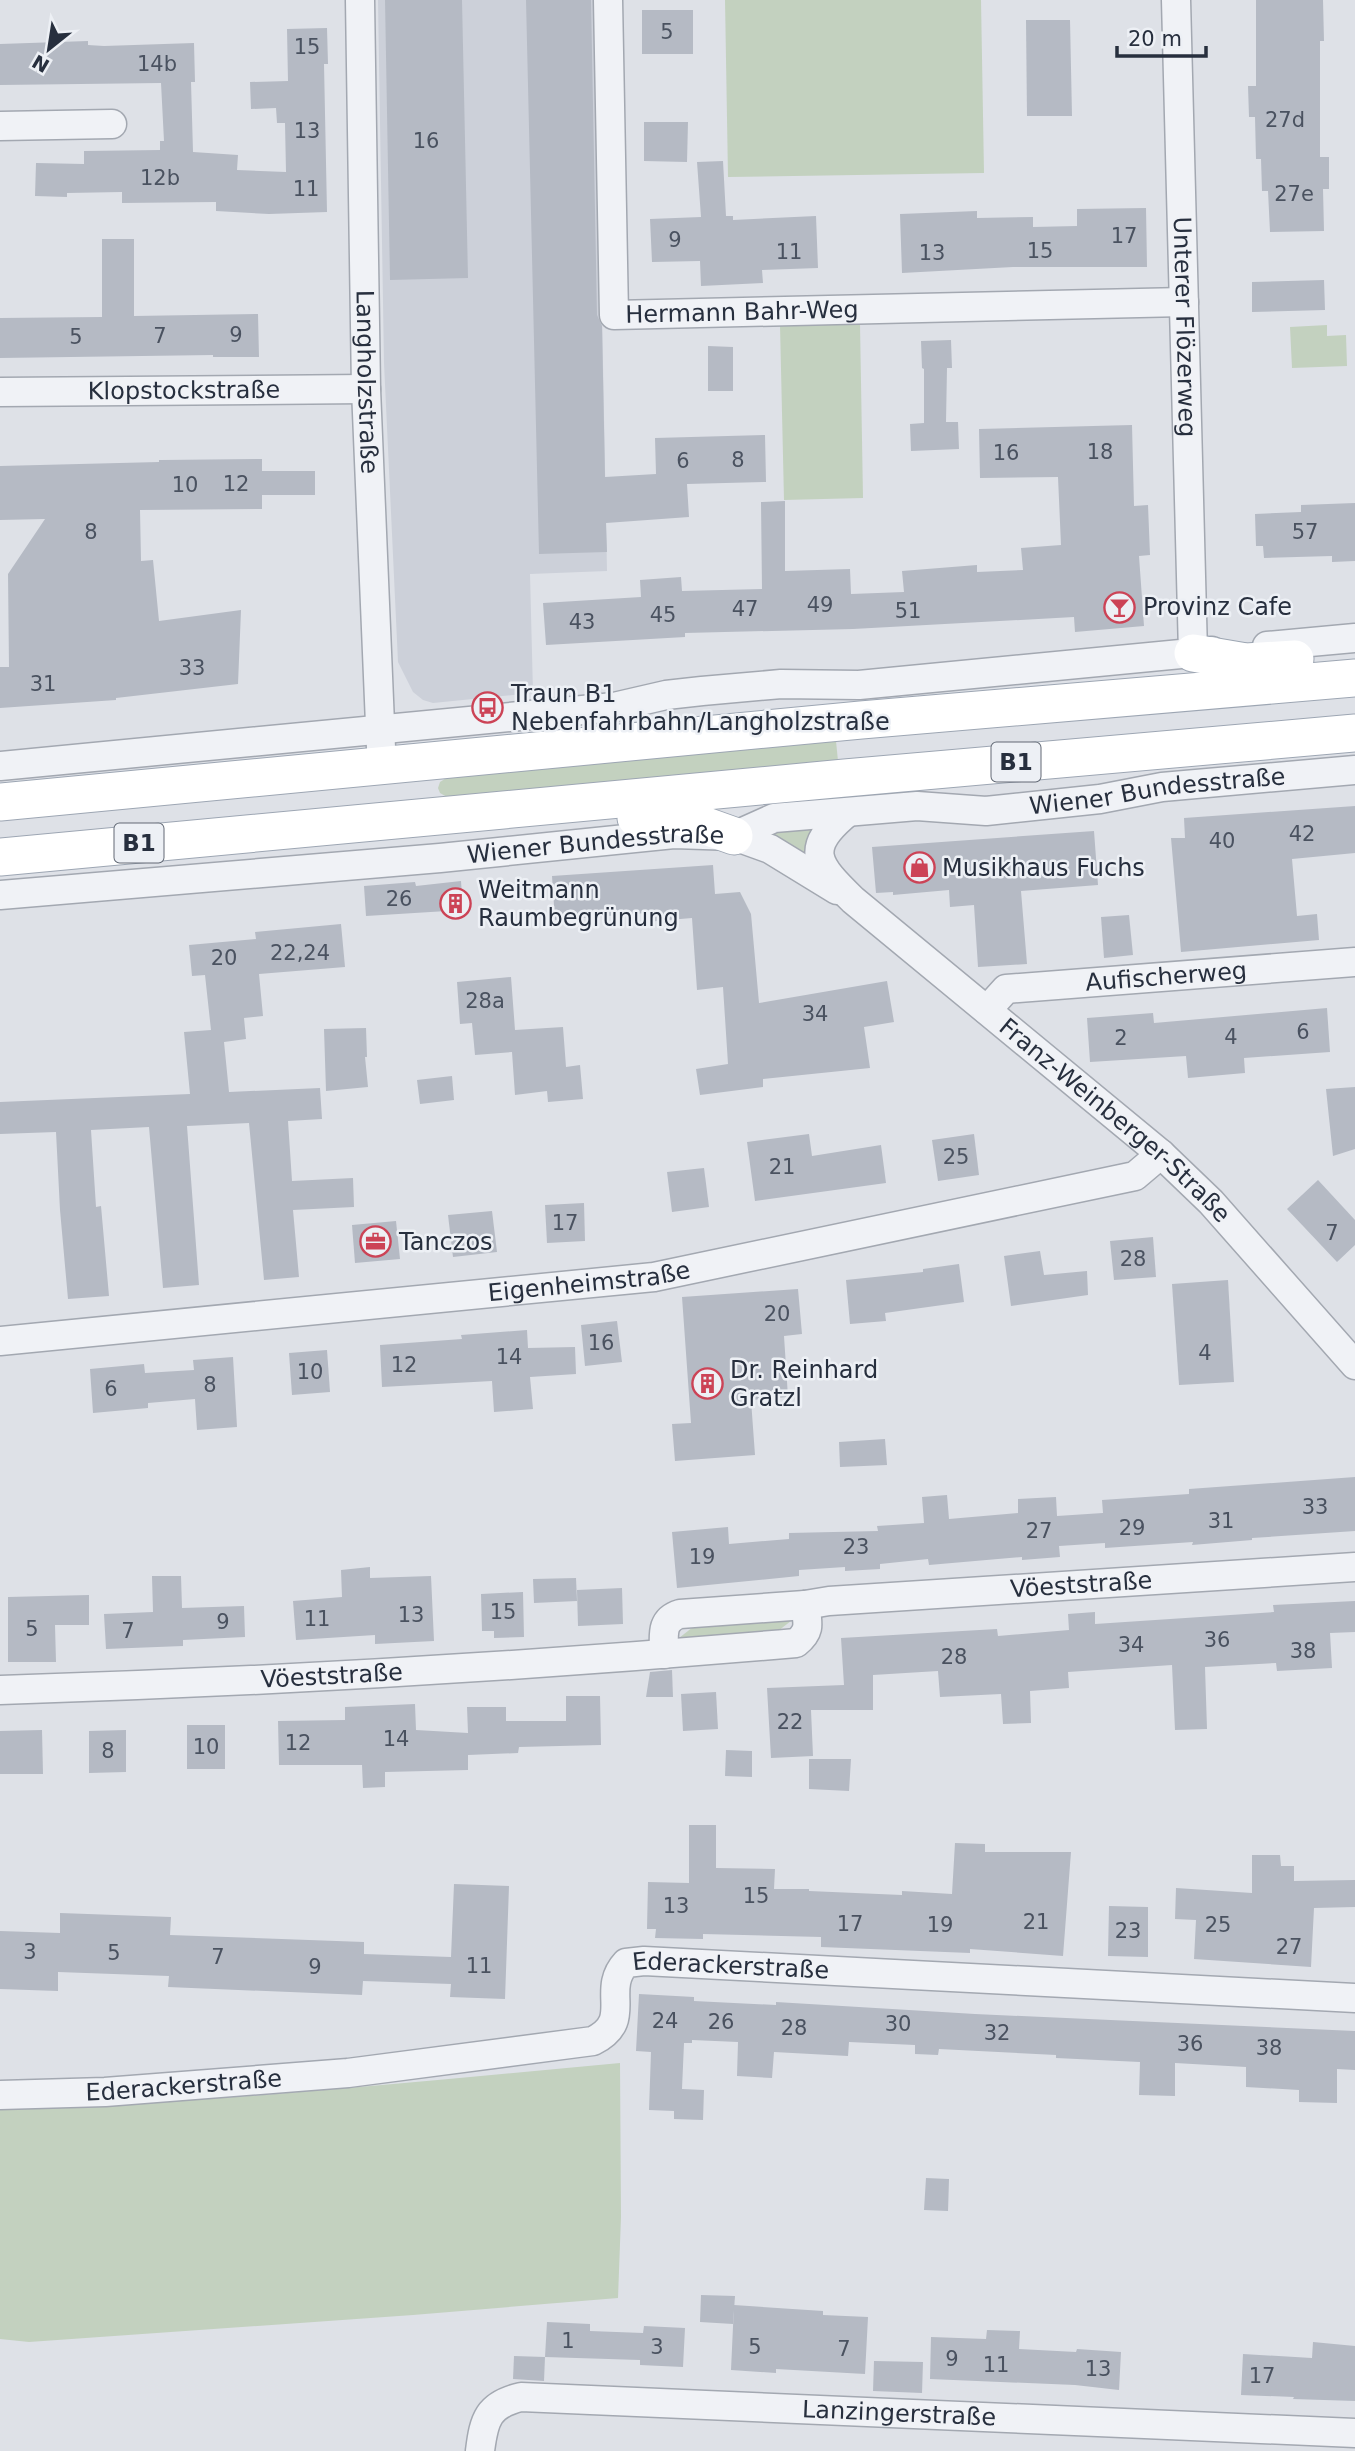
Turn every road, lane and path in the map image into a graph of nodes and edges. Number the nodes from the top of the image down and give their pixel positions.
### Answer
1 (360, 0) edge
2 (608, 0) edge
3 (1176, 0) edge
4 (112, 124) dead end
5 (0, 126) edge
6 (1184, 302) junction
7 (366, 389) junction
8 (0, 392) edge
9 (1355, 638) edge
10 (1193, 653) junction
11 (1355, 656) edge
12 (1355, 678) edge
13 (1355, 733) edge
14 (381, 747) junction
15 (0, 766) edge
16 (1355, 770) edge
17 (0, 802) edge
18 (848, 812) junction
19 (278, 830) junction
20 (734, 836) junction
21 (0, 857) edge
22 (0, 895) edge
23 (853, 900) junction
24 (1355, 961) edge
25 (987, 1010) junction
26 (1161, 1154) junction
27 (0, 1341) edge
28 (1355, 1365) edge
29 (1355, 1567) edge
30 (806, 1605) junction
31 (664, 1654) junction
32 (0, 1690) edge
33 (1355, 1998) edge
34 (0, 2095) edge
35 (1355, 2432) edge
36 (480, 2451) edge

1 - 7 street, Langholzstraße
2 - 6 street, Hermann Bahr-Weg
3 - 6 street, Unterer Flözerweg
4 - 5 street
6 - 10 street, Unterer Flözerweg
7 - 8 street, Klopstockstraße
7 - 14 street, Langholzstraße
9 - 10 street
10 - 11 main road
10 - 14 street
12 - 14 main road, B1
13 - 19 main road, Wiener Bundesstraße / B1
14 - 15 street
14 - 17 main road, B1
16 - 18 street, Wiener Bundesstraße
18 - 20 street, Wiener Bundesstraße
18 - 23 street, Franz-Weinberger-Straße
19 - 20 main road
19 - 21 main road, Wiener Bundesstraße / B1
20 - 22 street, Wiener Bundesstraße
20 - 23 street, Franz-Weinberger-Straße
23 - 25 street, Franz-Weinberger-Straße
24 - 25 street, Aufischerweg
25 - 26 street, Franz-Weinberger-Straße
26 - 27 street, Eigenheimstraße
26 - 28 street, Franz-Weinberger-Straße
29 - 30 street, Vöeststraße
30 - 31 street, Vöeststraße
30 - 31 street, Vöeststraße
31 - 32 street, Vöeststraße
33 - 34 street, Ederackerstraße
35 - 36 street, Lanzingerstraße

